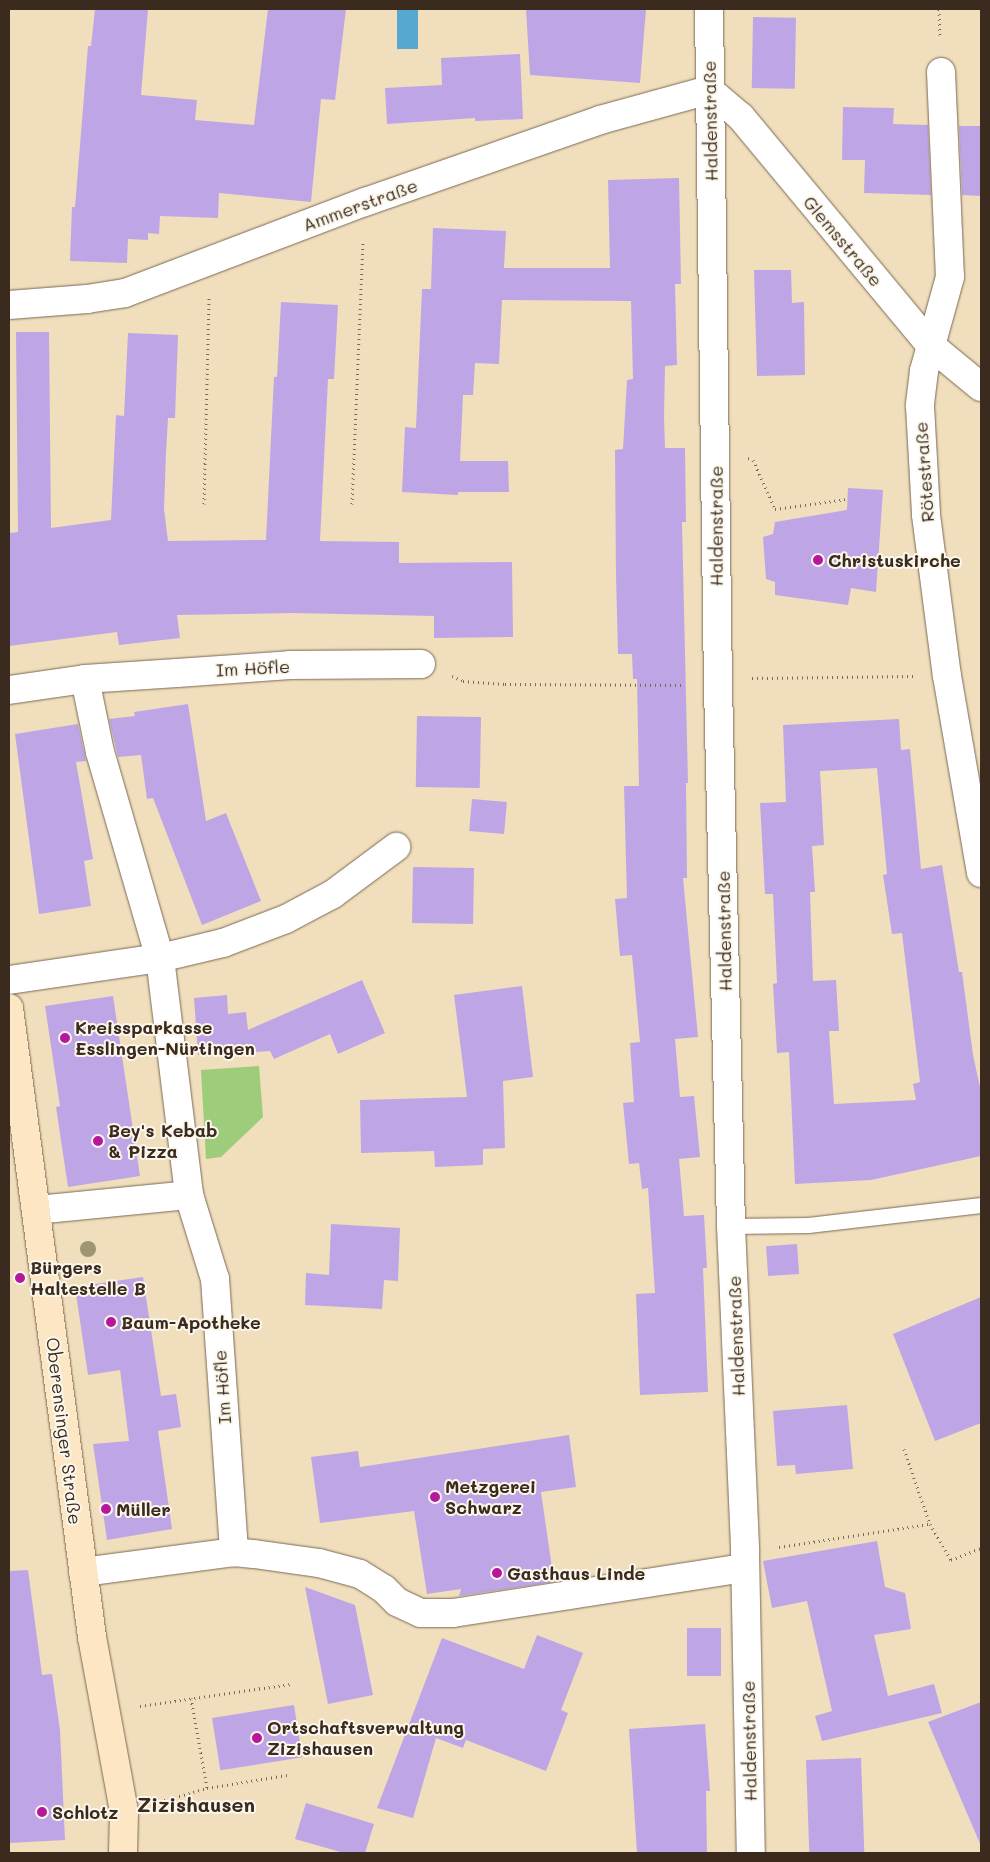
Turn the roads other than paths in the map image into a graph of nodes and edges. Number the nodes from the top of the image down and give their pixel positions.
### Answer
1 (708, 9) edge
2 (940, 72) dead end
3 (709, 90) junction
4 (9, 305) edge
5 (930, 345) junction
6 (981, 387) edge
7 (421, 664) road end
8 (85, 679) junction
9 (9, 690) edge
10 (396, 847) dead end
11 (981, 873) edge
12 (160, 958) junction
13 (9, 980) edge
14 (9, 1008) edge
15 (189, 1195) junction
16 (981, 1205) edge
17 (36, 1210) junction
18 (731, 1226) junction
19 (234, 1552) junction
20 (745, 1560) junction
21 (83, 1572) junction
22 (123, 1853) edge
23 (751, 1853) edge

1 - 3 street, Haldenstraße
2 - 5 street, Rötestraße
3 - 4 street, Ammerstraße
3 - 5 street, Glemsstraße
3 - 18 street, Haldenstraße
5 - 6 street, Glemsstraße
5 - 11 street, Rötestraße
7 - 8 street, Im Höfle
8 - 9 street, Im Höfle
8 - 12 street, Im Höfle
10 - 12 street
12 - 13 street
12 - 15 street, Im Höfle
14 - 17 street, Oberensinger Straße
15 - 17 street
15 - 19 street, Im Höfle
16 - 18 lane
17 - 21 street, Oberensinger Straße
18 - 20 street, Haldenstraße
19 - 20 street
19 - 21 street
20 - 23 street, Haldenstraße
21 - 22 street, Oberensinger Straße

